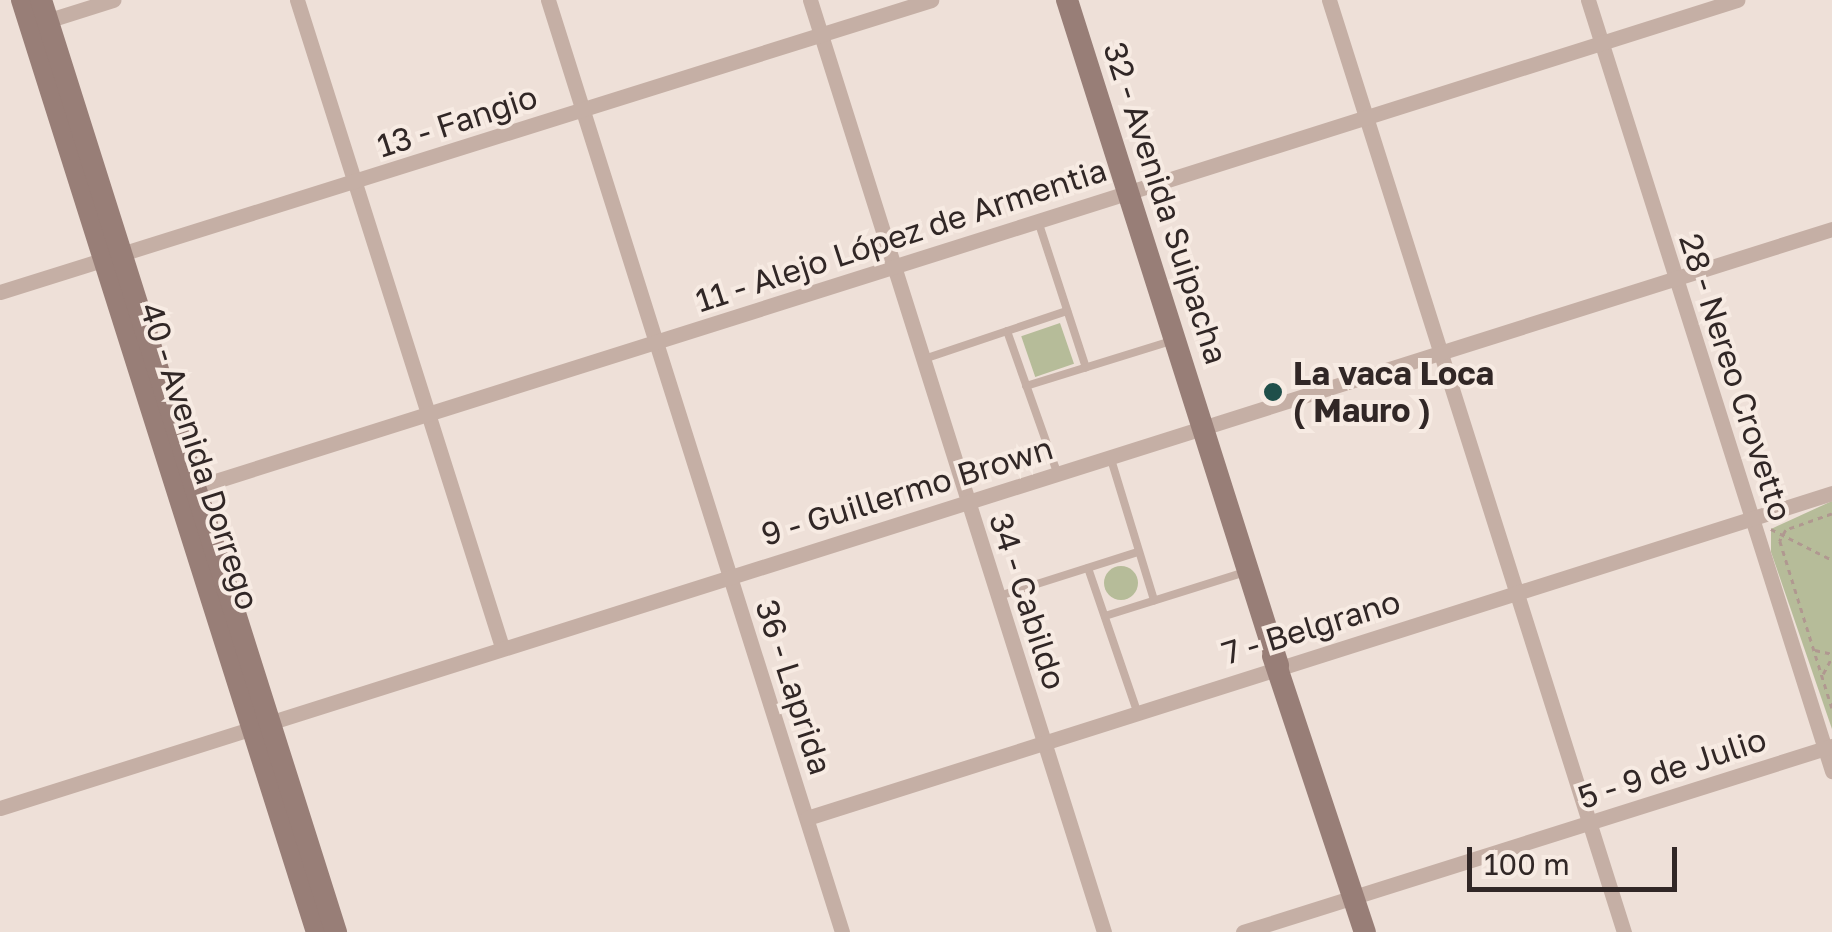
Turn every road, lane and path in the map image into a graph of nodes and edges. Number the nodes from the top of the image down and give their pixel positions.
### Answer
1 (22, 0) edge
2 (113, 0) edge
3 (297, 0) edge
4 (548, 0) edge
5 (810, 0) edge
6 (931, 0) edge
7 (1067, 0) edge
8 (1329, 0) edge
9 (1588, 0) edge
10 (1737, 0) edge
11 (40, 16) edge
12 (821, 35) junction
13 (1602, 43) junction
14 (583, 109) junction
15 (1366, 117) junction
16 (355, 182) junction
17 (1128, 192) junction
18 (1040, 224) junction
19 (1832, 229) edge
20 (112, 255) junction
21 (894, 266) junction
22 (1676, 278) junction
23 (0, 292) edge
24 (1067, 311) junction
25 (1007, 332) junction
26 (1176, 340) junction
27 (656, 342) junction
28 (1440, 352) junction
29 (923, 360) junction
30 (1086, 368) junction
31 (1026, 386) junction
32 (428, 414) junction
33 (1203, 426) junction
34 (1110, 456) junction
35 (1057, 472) junction
36 (186, 490) junction
37 (1832, 493) edge
38 (968, 500) junction
39 (1832, 514) edge
40 (1752, 518) junction
41 (1783, 535) junction
42 (1138, 552) junction
43 (1832, 560) edge
44 (1088, 568) junction
45 (1242, 573) junction
46 (730, 576) junction
47 (1516, 593) junction
48 (998, 597) junction
49 (1154, 600) junction
50 (1105, 616) junction
51 (502, 647) junction
52 (1814, 650) junction
53 (1832, 656) edge
54 (1278, 665) junction
55 (1822, 676) junction
56 (1832, 708) edge
57 (1137, 711) junction
58 (260, 723) junction
59 (1044, 743) junction
60 (1828, 748) edge
61 (1832, 771) edge
62 (0, 808) edge
63 (807, 818) junction
64 (1589, 823) junction
65 (1354, 897) junction
66 (317, 932) edge
67 (336, 932) edge
68 (842, 932) edge
69 (1104, 932) edge
70 (1243, 932) edge
71 (1364, 932) edge
72 (1624, 932) edge

1 - 11 street, 40 - Avenida Dorrego
2 - 11 street
3 - 16 street
4 - 14 street, 36 - Laprida
5 - 12 street, 34 - Cabildo
6 - 12 street, 13 - Fangio
7 - 17 street, 32 - Avenida Suipacha
8 - 15 street
9 - 13 street, 28 - Nereo Crovetto
10 - 13 street, 11 - Alejo López de Armentia
11 - 20 street, 40 - Avenida Dorrego
12 - 14 street, 13 - Fangio
12 - 21 street, 34 - Cabildo
13 - 15 street, 11 - Alejo López de Armentia
13 - 22 street, 28 - Nereo Crovetto
14 - 16 street, 13 - Fangio
14 - 27 street, 36 - Laprida
15 - 17 street, 11 - Alejo López de Armentia
15 - 28 street
16 - 20 street, 13 - Fangio
16 - 32 street
17 - 18 street, 11 - Alejo López de Armentia
17 - 26 street, 32 - Avenida Suipacha
18 - 21 street, 11 - Alejo López de Armentia
18 - 24 lane
19 - 22 street, 9 - Guillermo Brown
20 - 23 street, 13 - Fangio
20 - 36 street, 40 - Avenida Dorrego
21 - 27 street, 11 - Alejo López de Armentia
21 - 29 street, 34 - Cabildo
22 - 28 street, 9 - Guillermo Brown
22 - 40 street, 28 - Nereo Crovetto
24 - 25 lane
24 - 30 lane
25 - 29 lane
25 - 31 lane
26 - 30 lane
26 - 33 street, 32 - Avenida Suipacha
27 - 32 street, 11 - Alejo López de Armentia
27 - 46 street, 36 - Laprida
28 - 33 street, 9 - Guillermo Brown
28 - 47 street
29 - 38 street, 34 - Cabildo
30 - 31 lane
31 - 35 lane
32 - 36 street, 11 - Alejo López de Armentia
32 - 51 street
33 - 34 street, 9 - Guillermo Brown
33 - 45 street, 32 - Avenida Suipacha
33 - 54 street, 32 - Avenida Suipacha
34 - 35 street, 9 - Guillermo Brown
34 - 42 lane
35 - 38 street, 9 - Guillermo Brown
36 - 58 street, 40 - Avenida Dorrego
37 - 40 street, 7 - Belgrano
38 - 46 street, 9 - Guillermo Brown
38 - 48 street, 34 - Cabildo
39 - 41 path
40 - 41 path
40 - 47 street, 7 - Belgrano
40 - 60 street, 28 - Nereo Crovetto
41 - 43 path
41 - 52 path
42 - 44 lane
42 - 49 lane
44 - 48 lane
44 - 50 lane
45 - 49 lane
45 - 54 street, 32 - Avenida Suipacha
46 - 51 street, 9 - Guillermo Brown
46 - 63 street, 36 - Laprida
47 - 54 street, 7 - Belgrano
47 - 64 street
48 - 59 street, 34 - Cabildo
49 - 50 lane
50 - 57 lane
51 - 58 street, 9 - Guillermo Brown
52 - 53 path
52 - 55 path
53 - 55 path
54 - 57 street, 7 - Belgrano
54 - 65 street, 32 - Avenida Suipacha
55 - 56 path
57 - 59 street, 7 - Belgrano
58 - 62 street, 9 - Guillermo Brown
58 - 66 street, 40 - Avenida Dorrego
58 - 67 street, 40 - Avenida Dorrego
59 - 63 street, 7 - Belgrano
59 - 69 street, 34 - Cabildo
60 - 61 street, 28 - Nereo Crovetto
60 - 64 street, 5 - 9 de Julio
63 - 68 street, 36 - Laprida
64 - 65 street, 5 - 9 de Julio
64 - 72 street
65 - 70 street, 5 - 9 de Julio
65 - 71 street, 32 - Avenida Suipacha

